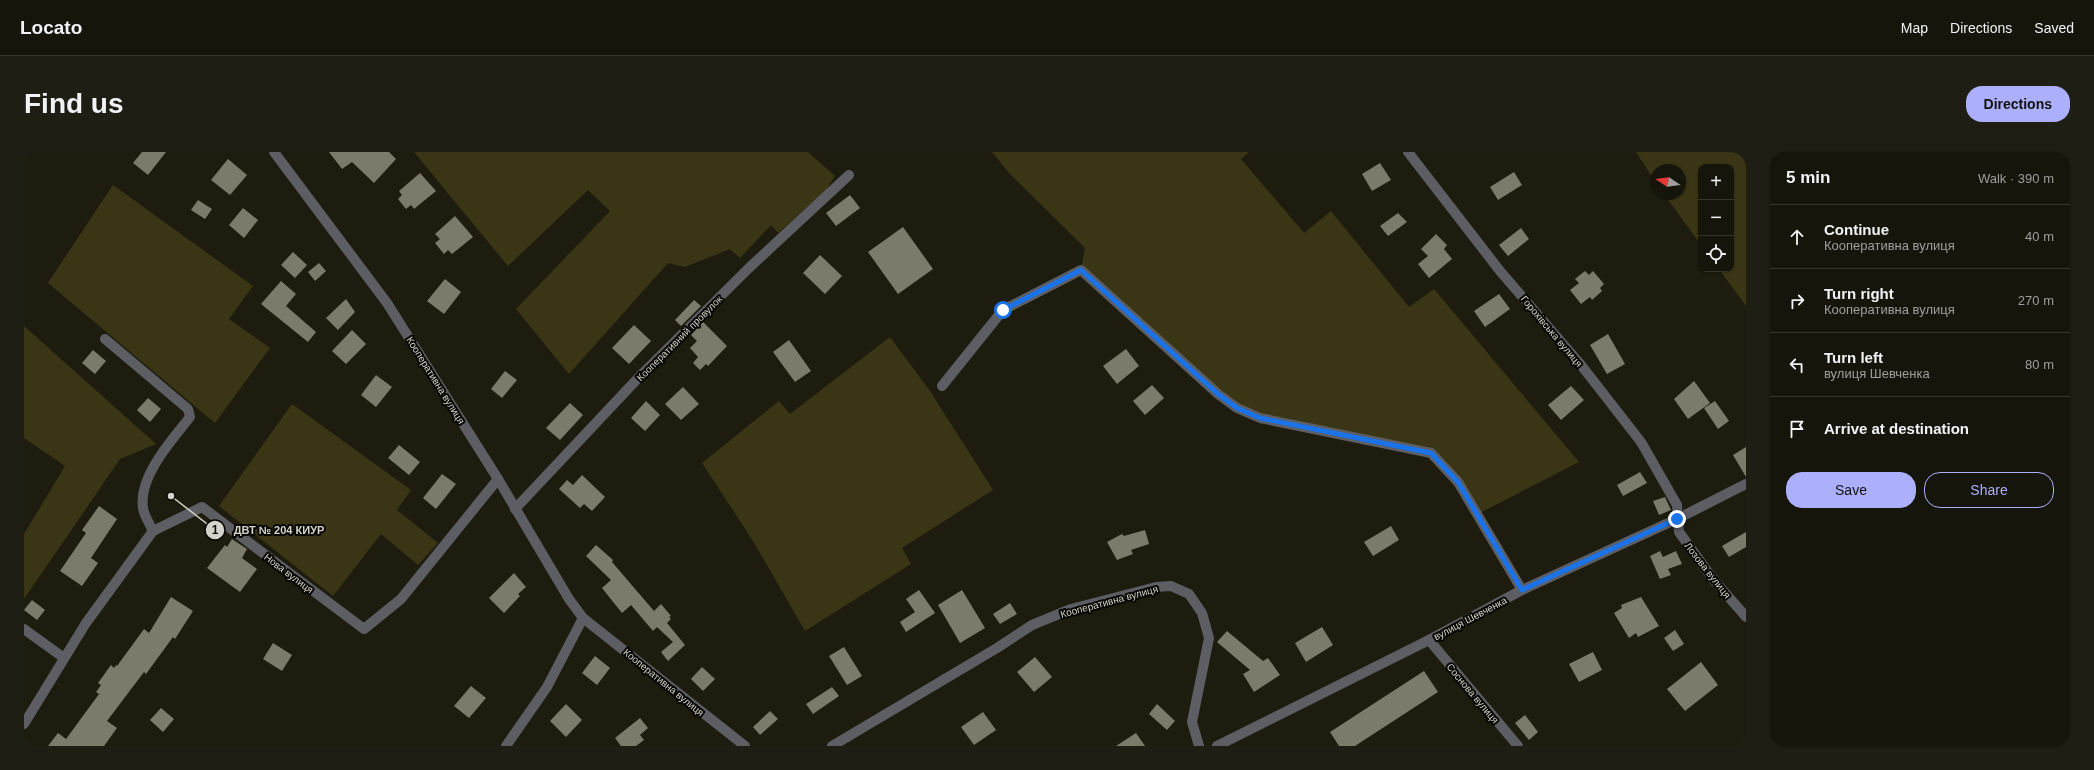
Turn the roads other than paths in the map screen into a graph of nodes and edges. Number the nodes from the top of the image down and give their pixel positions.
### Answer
1 (274, 152) edge
2 (1408, 152) edge
3 (849, 175) dead end
4 (105, 339) dead end
5 (942, 386) dead end
6 (498, 479) junction
7 (1746, 484) edge
8 (515, 508) junction
9 (1677, 519) junction
10 (153, 531) junction
11 (1522, 590) junction
12 (1746, 617) edge
13 (583, 618) junction
14 (24, 629) edge
15 (1429, 640) junction
16 (64, 658) junction
17 (24, 724) edge
18 (506, 746) edge
19 (745, 746) edge
20 (832, 746) edge
21 (1199, 746) edge
22 (1217, 746) edge
23 (1518, 746) edge

1 - 6 street, Кооперативна вулиця
2 - 9 street, Горохівська вулиця
3 - 8 street, Кооперативний провулок
4 - 10 street
5 - 11 street
6 - 8 street, Кооперативна вулиця
6 - 10 street, Нова вулиця
7 - 9 street, вулиця Шевченка
8 - 13 street, Кооперативна вулиця
9 - 11 street, вулиця Шевченка
9 - 12 street, Лозова вулиця
10 - 16 street, Нова вулиця
11 - 15 street, вулиця Шевченка
13 - 18 street
13 - 19 street, Кооперативна вулиця
14 - 16 street
15 - 22 street, вулиця Шевченка
15 - 23 street, Соснова вулиця
16 - 17 street, Нова вулиця
20 - 21 street, Кооперативна вулиця

